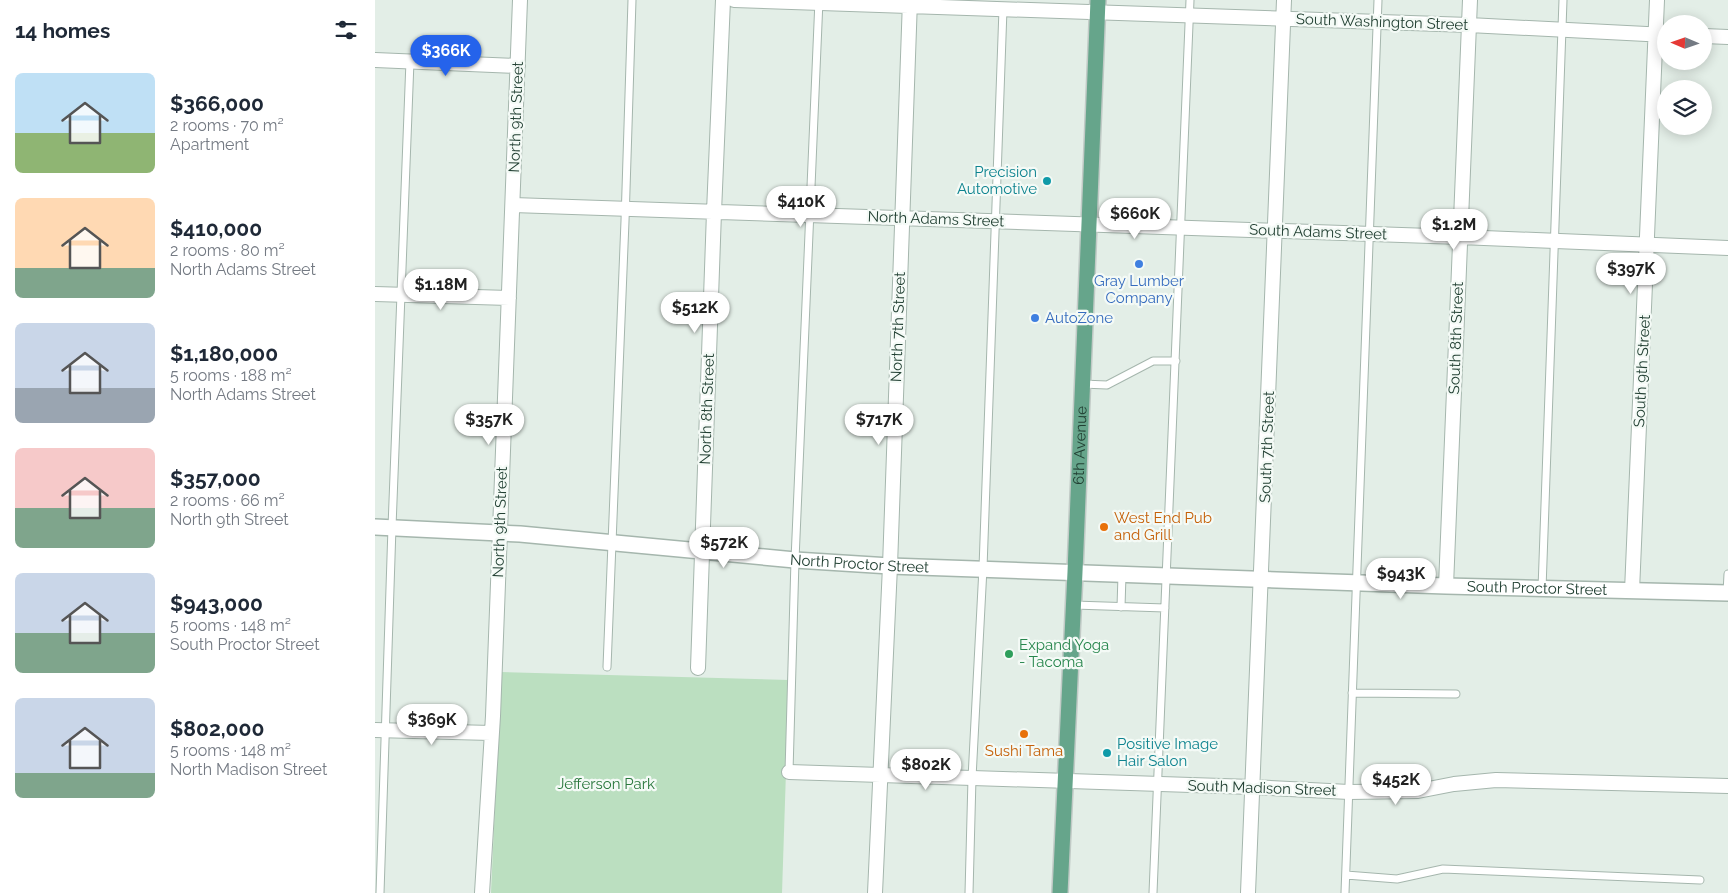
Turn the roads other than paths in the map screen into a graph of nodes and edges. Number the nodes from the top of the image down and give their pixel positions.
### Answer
1 (520, 0) edge
2 (632, 0) edge
3 (723, 0) edge
4 (734, 0) edge
5 (1190, 0) edge
6 (1284, 0) edge
7 (1377, 0) edge
8 (1470, 0) edge
9 (1563, 0) edge
10 (1657, 0) edge
11 (819, 2) edge
12 (910, 3) edge
13 (1020, 5) edge
14 (1098, 6) edge
15 (1003, 9) junction
16 (1659, 15) edge
17 (1189, 16) junction
18 (1284, 19) junction
19 (1377, 22) junction
20 (1469, 25) junction
21 (1562, 30) junction
22 (1657, 34) edge
23 (1713, 36) edge
24 (1728, 37) edge
25 (375, 60) edge
26 (410, 61) junction
27 (518, 66) junction
28 (1659, 70) edge
29 (513, 205) junction
30 (625, 209) junction
31 (714, 212) junction
32 (810, 214) junction
33 (901, 218) junction
34 (995, 221) junction
35 (1089, 225) junction
36 (1181, 228) junction
37 (1276, 231) junction
38 (1369, 234) junction
39 (1459, 237) junction
40 (1555, 241) junction
41 (1648, 245) junction
42 (1728, 248) edge
43 (375, 294) edge
44 (401, 295) junction
45 (509, 298) junction
46 (1176, 361) junction
47 (1082, 384) junction
48 (375, 527) edge
49 (392, 527) junction
50 (500, 532) junction
51 (612, 542) junction
52 (702, 551) junction
53 (795, 560) junction
54 (890, 566) junction
55 (983, 568) junction
56 (1075, 572) junction
57 (1122, 574) junction
58 (1728, 574) edge
59 (1167, 576) junction
60 (1262, 580) junction
61 (1356, 583) junction
62 (1447, 586) junction
63 (1542, 589) junction
64 (1632, 591) junction
65 (1728, 593) edge
66 (1073, 604) junction
67 (1121, 607) junction
68 (1165, 608) junction
69 (607, 667) dead end
70 (698, 668) dead end
71 (1352, 693) junction
72 (1456, 694) dead end
73 (381, 730) edge
74 (491, 733) junction
75 (789, 772) joint
76 (880, 775) junction
77 (972, 778) junction
78 (1064, 781) junction
79 (1156, 784) junction
80 (1728, 786) edge
81 (1251, 787) junction
82 (1349, 792) junction
83 (1346, 875) junction
84 (1700, 880) dead end
85 (380, 893) edge
86 (482, 893) edge
87 (875, 893) edge
88 (969, 893) edge
89 (1060, 893) edge
90 (1153, 893) edge
91 (1248, 893) edge
92 (1345, 893) edge

1 - 27 street, North 9th Street
2 - 30 lane
3 - 31 street, North 8th Street
4 - 11 street, South Washington Street
5 - 17 lane
6 - 18 street, South 7th Street
7 - 19 lane
8 - 20 street, South 8th Street
9 - 21 lane
10 - 16 street, South 9th Street
11 - 12 street, South Washington Street
11 - 32 lane
12 - 15 street, South Washington Street
12 - 33 street, North 7th Street
13 - 14 street, South Washington Street
13 - 15 street, South Washington Street
14 - 17 street, South Washington Street
14 - 35 main road, 6th Avenue
15 - 34 lane
17 - 18 street, South Washington Street
17 - 36 lane
18 - 19 street, South Washington Street
18 - 37 street, South 7th Street
19 - 20 street, South Washington Street
19 - 38 lane
20 - 21 street, South Washington Street
20 - 39 street, South 8th Street
21 - 22 street, South Washington Street
21 - 40 lane
23 - 24 street
25 - 26 street
26 - 27 street
26 - 44 lane
27 - 29 street, North 9th Street
28 - 41 street, South 9th Street
29 - 30 street, North Adams Street
29 - 45 street, North 9th Street
30 - 31 street, North Adams Street
30 - 51 lane
31 - 32 street, North Adams Street
31 - 52 street, North 8th Street
32 - 33 street, North Adams Street
32 - 53 lane
33 - 34 street, North Adams Street
33 - 54 street, North 7th Street
34 - 35 street, North Adams Street
34 - 55 lane
35 - 36 street, South Adams Street
35 - 47 main road, 6th Avenue
36 - 37 street, South Adams Street
36 - 46 lane
37 - 38 street, South Adams Street
37 - 60 street, South 7th Street
38 - 39 street, South Adams Street
38 - 61 lane
39 - 40 street, South Adams Street
39 - 62 street, South 8th Street
40 - 41 street, South Adams Street
40 - 63 lane
41 - 42 street, South Adams Street
41 - 64 street, South 9th Street
43 - 44 street
44 - 45 street
44 - 49 lane
45 - 50 street, North 9th Street
46 - 47 lane
46 - 59 lane
47 - 56 main road, 6th Avenue
48 - 49 street, North Proctor Street
49 - 50 street, North Proctor Street
49 - 73 lane
50 - 51 street, North Proctor Street
50 - 74 street, North 9th Street
51 - 52 street, North Proctor Street
51 - 69 lane
52 - 53 street, North Proctor Street
52 - 70 street, North 8th Street
53 - 54 street, North Proctor Street
53 - 75 lane
54 - 55 street, North Proctor Street
54 - 76 street, North 7th Street
55 - 56 street, North Proctor Street
55 - 77 lane
56 - 57 street, South Proctor Street
56 - 66 main road, 6th Avenue
57 - 59 street, South Proctor Street
57 - 67 lane
58 - 65 lane
59 - 60 street, South Proctor Street
59 - 68 lane
60 - 61 street, South Proctor Street
60 - 81 street, South 7th Street
61 - 62 street, South Proctor Street
61 - 71 lane
62 - 63 street, South Proctor Street
63 - 64 street, South Proctor Street
64 - 65 street, South Proctor Street
66 - 67 lane
66 - 78 main road, 6th Avenue
67 - 68 lane
68 - 79 lane
71 - 72 lane
71 - 82 lane
73 - 74 street
73 - 85 lane
74 - 86 street, North 9th Street
75 - 76 street, South Madison Street
76 - 77 street, South Madison Street
76 - 87 street, North 7th Street
77 - 78 street, South Madison Street
77 - 88 lane
78 - 79 street, South Madison Street
78 - 89 main road, 6th Avenue
79 - 81 street, South Madison Street
79 - 90 lane
80 - 82 street, South Madison Street
81 - 82 street, South Madison Street
81 - 91 street, South 7th Street
82 - 83 lane
83 - 84 lane
83 - 92 lane

